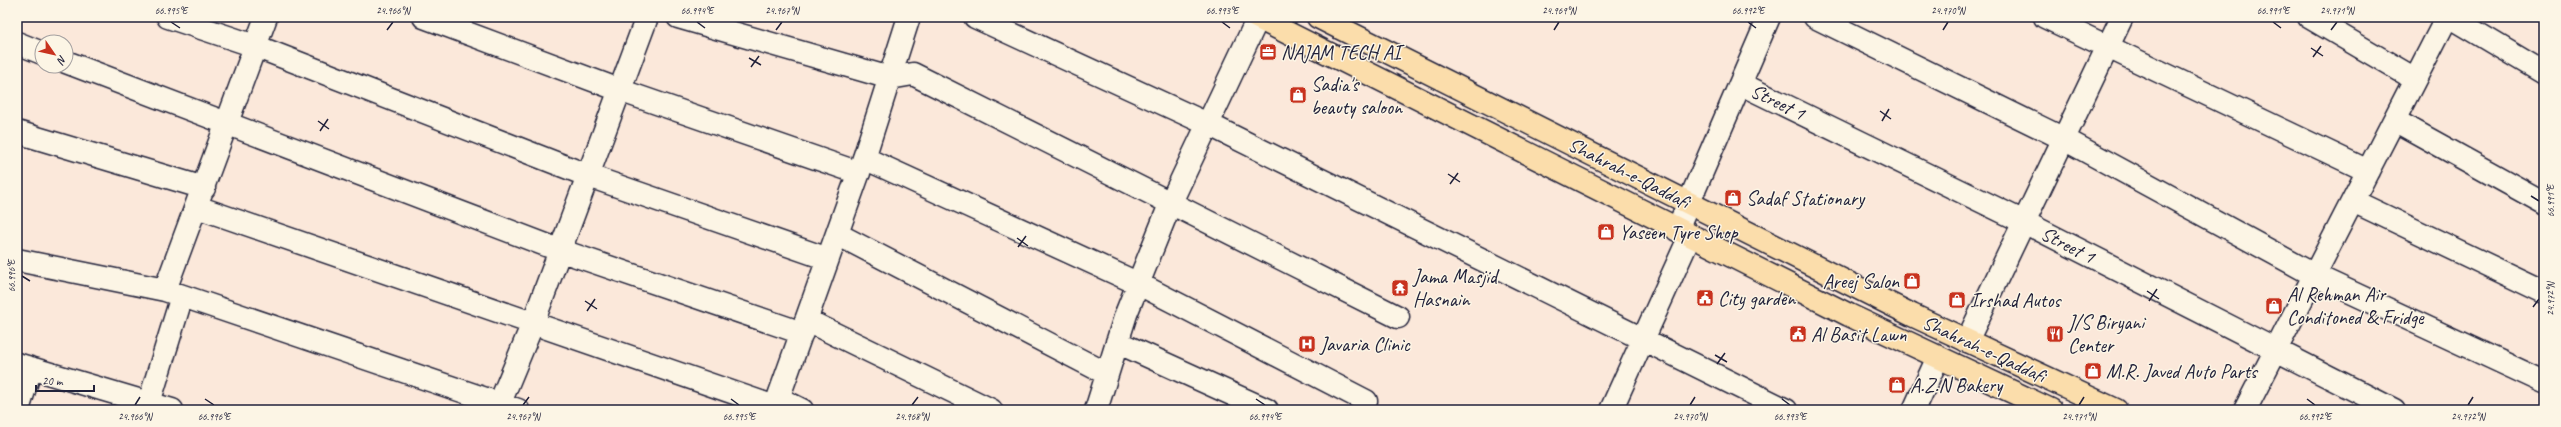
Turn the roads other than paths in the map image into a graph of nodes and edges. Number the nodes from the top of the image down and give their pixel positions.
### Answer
1 (168, 17) edge
2 (266, 17) edge
3 (424, 17) edge
4 (647, 17) edge
5 (678, 17) edge
6 (909, 17) edge
7 (975, 17) edge
8 (1318, 17) edge
9 (1769, 17) edge
10 (1815, 17) edge
11 (2045, 17) edge
12 (2122, 17) edge
13 (2309, 17) edge
14 (2447, 17) edge
15 (2450, 17) edge
16 (1257, 18) edge
17 (17, 43) edge
18 (255, 46) junction
19 (2108, 47) junction
20 (34, 50) edge
21 (74, 65) edge
22 (2544, 73) edge
23 (890, 78) junction
24 (2415, 79) junction
25 (1741, 84) junction
26 (622, 91) junction
27 (2394, 120) junction
28 (1207, 123) junction
29 (226, 124) junction
30 (17, 132) edge
31 (2064, 138) junction
32 (861, 165) junction
33 (2368, 171) junction
34 (589, 176) junction
35 (200, 197) junction
36 (2352, 201) junction
37 (1171, 202) junction
38 (2544, 203) edge
39 (1690, 204) junction
40 (2024, 222) junction
41 (1684, 233) junction
42 (837, 234) junction
43 (559, 250) junction
44 (828, 259) junction
45 (17, 260) edge
46 (2314, 275) junction
47 (1139, 284) junction
48 (2544, 292) edge
49 (174, 293) junction
50 (1398, 317) dead end
51 (533, 323) junction
52 (804, 326) junction
53 (1644, 339) junction
54 (1967, 341) junction
55 (1118, 342) junction
56 (2275, 351) junction
57 (1938, 357) junction
58 (24, 366) edge
59 (1107, 374) junction
60 (2544, 382) edge
61 (1366, 401) dead end
62 (136, 404) edge
63 (776, 405) edge
64 (504, 408) edge
65 (1618, 408) edge
66 (18, 410) edge
67 (172, 410) edge
68 (802, 410) edge
69 (991, 410) edge
70 (1096, 410) edge
71 (1267, 410) edge
72 (1786, 410) edge
73 (1914, 410) edge
74 (2051, 410) edge
75 (2116, 410) edge
76 (2245, 410) edge
77 (2394, 410) edge

1 - 18 street
2 - 18 street
3 - 26 street
4 - 26 street
5 - 23 street
6 - 23 street
7 - 28 street
8 - 39 main road, Shahrah-e-Qaddafi
9 - 25 street
10 - 31 street
11 - 19 street
12 - 19 street
13 - 24 street
14 - 24 street
15 - 22 street
16 - 28 street
16 - 41 main road, Shahrah-e-Qaddafi
17 - 20 street
18 - 29 street
18 - 34 street
19 - 31 street
19 - 33 street
21 - 29 street
23 - 32 street
23 - 37 street
24 - 27 street
25 - 39 street
25 - 40 street, Street 1
26 - 32 street
26 - 34 street
27 - 33 street
27 - 38 street
28 - 37 street
28 - 53 street
29 - 35 street
29 - 43 street
30 - 35 street
31 - 40 street
31 - 46 street
32 - 42 street
32 - 47 street
33 - 36 street
34 - 43 street
34 - 44 street
35 - 49 street
35 - 51 street
36 - 46 street
36 - 48 street
37 - 47 street
37 - 50 street
39 - 41 street
39 - 54 main road, Shahrah-e-Qaddafi
40 - 54 street
40 - 56 street, Street 1
41 - 53 street
41 - 57 main road, Shahrah-e-Qaddafi
42 - 44 street
42 - 59 street
43 - 51 street
43 - 52 street
44 - 52 street
45 - 49 street
46 - 56 street
46 - 60 street
47 - 55 street
47 - 61 street
49 - 62 street
49 - 64 street
51 - 63 street
51 - 64 street
52 - 63 street
52 - 69 street
53 - 65 street
53 - 72 street
54 - 75 main road, Shahrah-e-Qaddafi
55 - 59 street
55 - 71 street
56 - 76 street
56 - 77 street, Street 1
57 - 73 street
57 - 74 main road, Shahrah-e-Qaddafi
58 - 62 street
58 - 66 street
59 - 70 street
62 - 67 street
63 - 68 street

